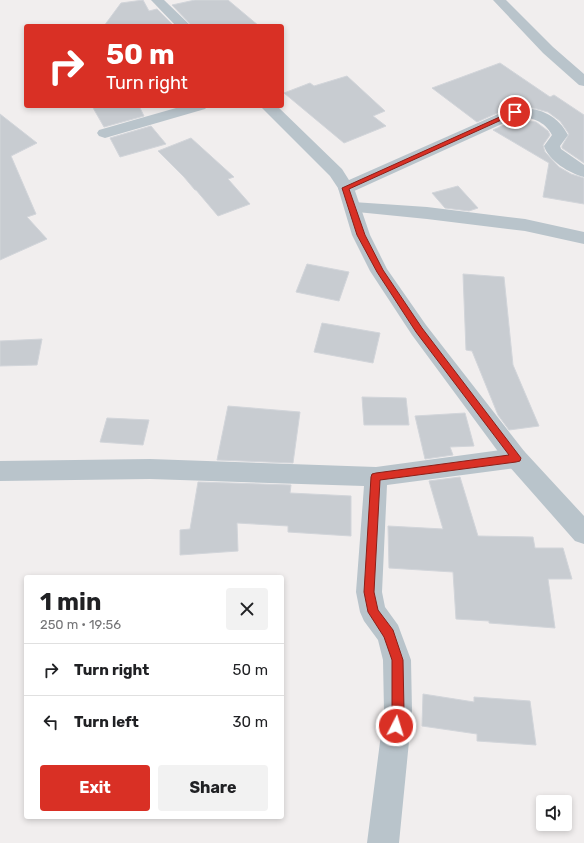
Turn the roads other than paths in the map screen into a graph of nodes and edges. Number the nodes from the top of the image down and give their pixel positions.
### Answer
1 (157, 0) edge
2 (499, 0) edge
3 (182, 24) edge
4 (584, 82) edge
5 (193, 108) edge
6 (270, 108) edge
7 (105, 134) dead end
8 (584, 172) edge
9 (346, 188) junction
10 (353, 207) junction
11 (584, 238) edge
12 (516, 458) junction
13 (0, 471) edge
14 (376, 477) junction
15 (584, 533) edge
16 (383, 843) edge

1 - 3 street
2 - 4 street
5 - 7 street
6 - 9 street
8 - 9 street
9 - 10 street
10 - 11 street
10 - 12 street
12 - 14 street
12 - 15 street
13 - 14 street
14 - 16 street

